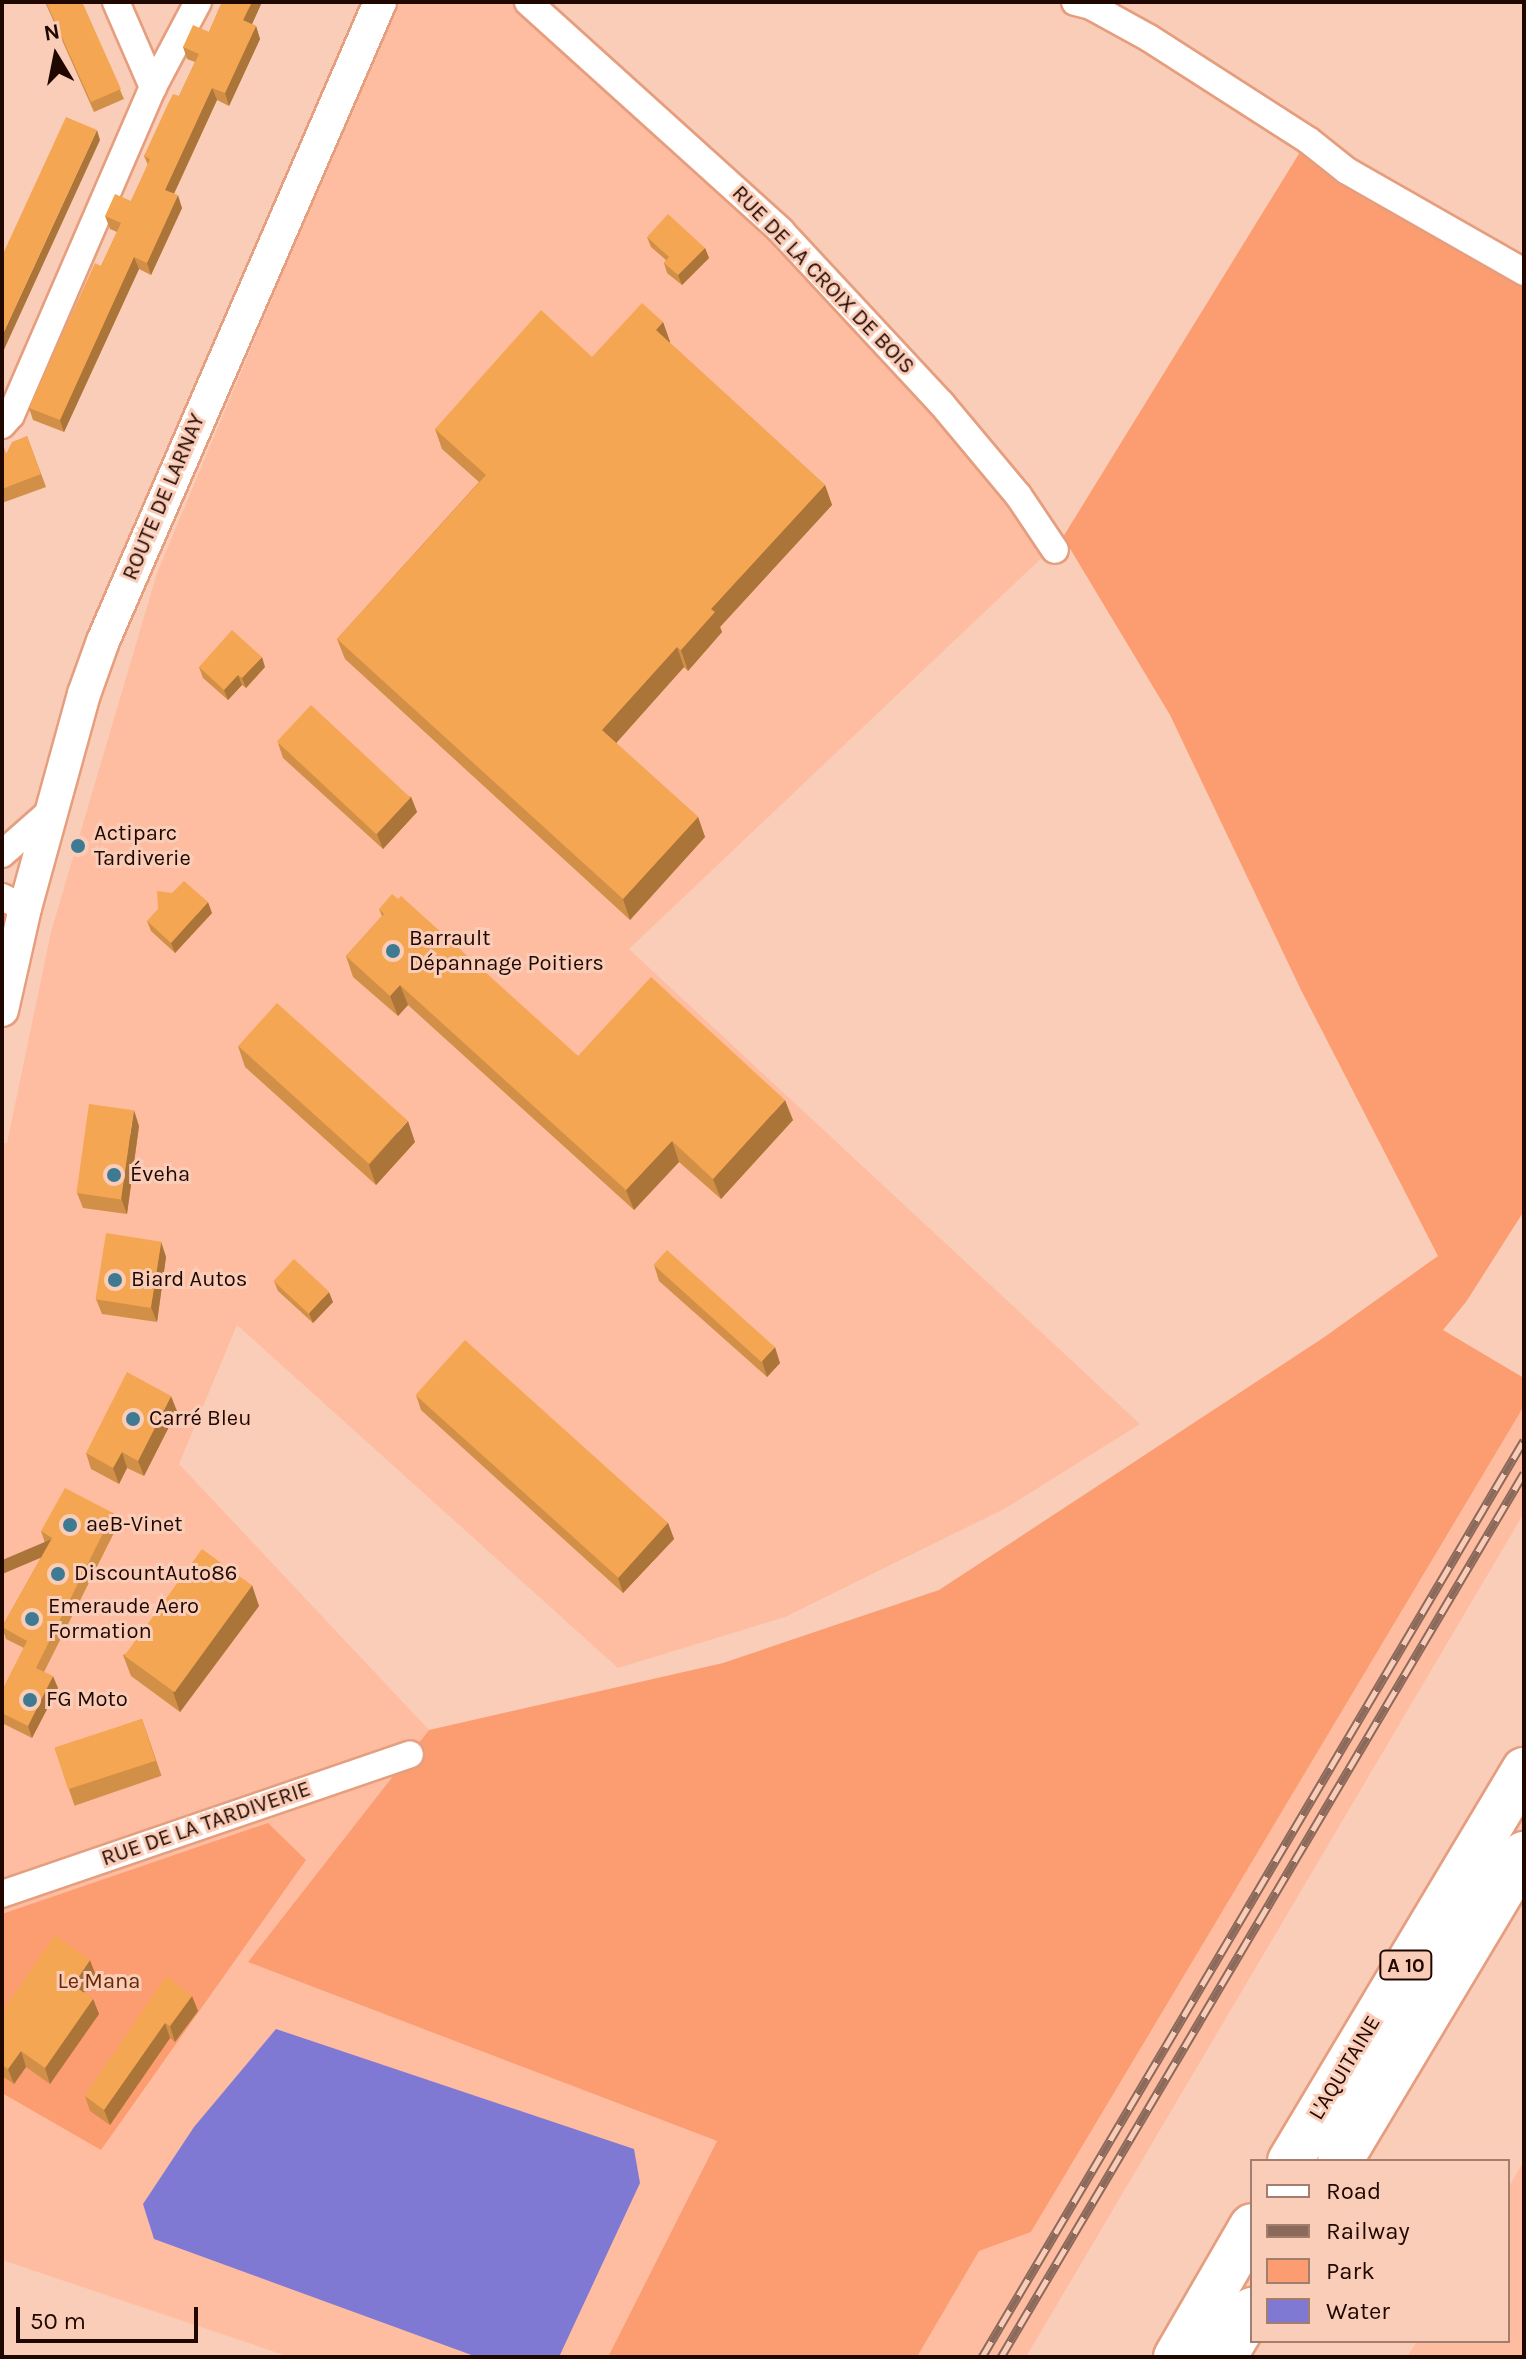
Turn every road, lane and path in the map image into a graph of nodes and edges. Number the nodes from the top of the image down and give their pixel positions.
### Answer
1 (116, 2) edge
2 (198, 2) edge
3 (380, 2) edge
4 (528, 2) edge
5 (1075, 2) edge
6 (153, 87) junction
7 (1524, 272) edge
8 (2, 425) edge
9 (1055, 550) dead end
10 (51, 811) junction
11 (2, 854) edge
12 (13, 903) edge
13 (9, 942) edge
14 (2, 1010) edge
15 (410, 1754) dead end
16 (1524, 1770) edge
17 (1524, 1854) edge
18 (2, 1894) edge
19 (1291, 2159) edge
20 (1341, 2159) edge
21 (1250, 2229) edge
22 (1250, 2313) edge
23 (1176, 2357) edge
24 (1224, 2357) edge

1 - 6 street
2 - 6 street
3 - 10 street, ROUTE DE LARNAY
4 - 9 street, RUE DE LA CROIX DE BOIS
5 - 7 street
6 - 8 street
10 - 11 street
10 - 12 street, ROUTE DE LARNAY
12 - 13 street, ROUTE DE LARNAY
13 - 14 street, ROUTE DE LARNAY
15 - 18 street, RUE DE LA TARDIVERIE
16 - 19 highway, L'AQUITAINE / A 10
17 - 20 highway, L'AQUITAINE / A 10
21 - 23 highway
22 - 24 highway

